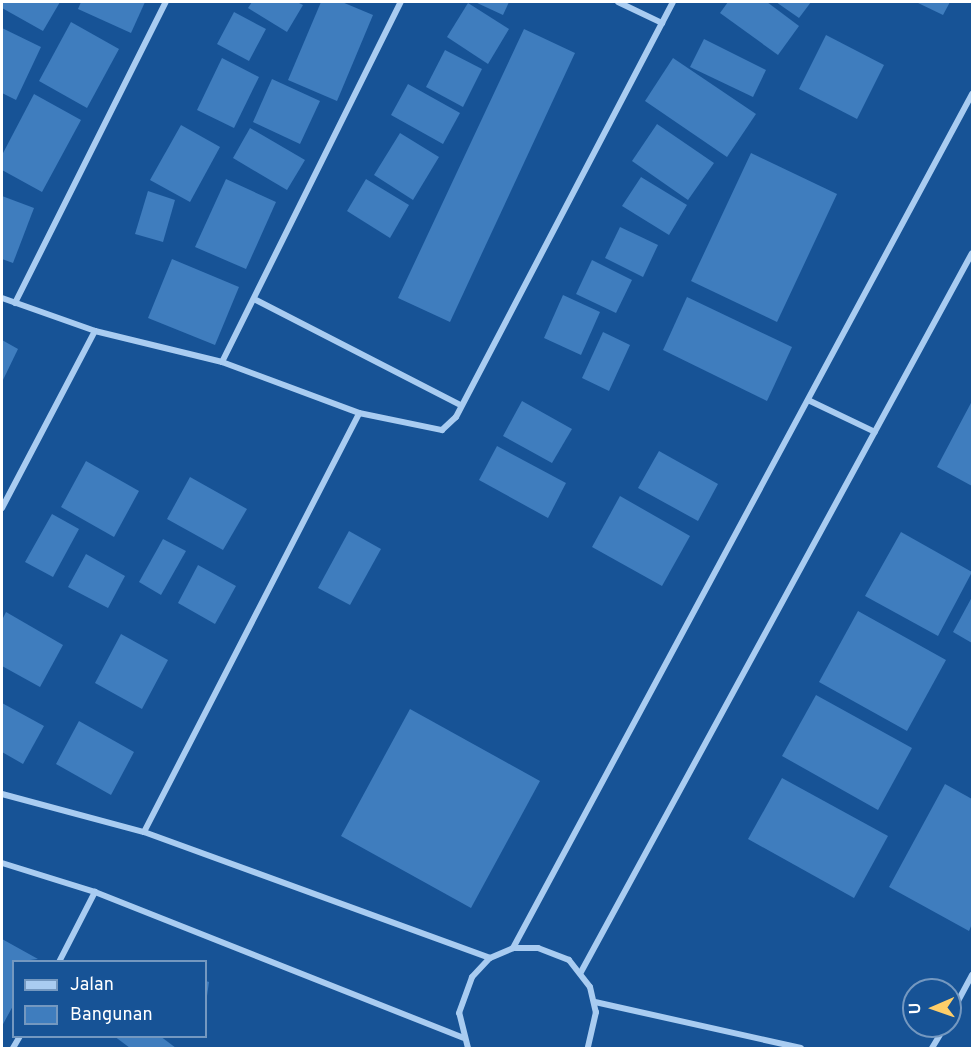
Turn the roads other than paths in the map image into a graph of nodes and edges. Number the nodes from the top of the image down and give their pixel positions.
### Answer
1 (166, 2) edge
2 (401, 2) edge
3 (618, 2) edge
4 (673, 2) edge
5 (662, 22) junction
6 (972, 94) edge
7 (972, 253) edge
8 (2, 298) edge
9 (256, 300) junction
10 (15, 303) junction
11 (95, 331) junction
12 (222, 362) junction
13 (808, 400) junction
14 (460, 405) junction
15 (359, 413) junction
16 (875, 432) junction
17 (2, 508) edge
18 (2, 794) edge
19 (144, 832) junction
20 (2, 863) edge
21 (95, 892) junction
22 (513, 948) junction
23 (490, 958) junction
24 (60, 960) edge
25 (581, 972) junction
26 (972, 975) edge
27 (962, 994) edge
28 (595, 1002) junction
29 (463, 1038) junction
30 (468, 1048) edge
31 (588, 1048) edge
32 (801, 1048) edge

1 - 10 street
2 - 9 street
3 - 5 street
4 - 5 street
5 - 14 street
6 - 13 street
7 - 16 street
8 - 10 street
9 - 12 street
9 - 14 street
10 - 11 street
11 - 12 street
11 - 17 street
12 - 15 street
13 - 16 street
13 - 22 street
14 - 15 street
15 - 19 street
16 - 25 street
18 - 19 street
19 - 23 street
20 - 21 street
21 - 24 street
21 - 29 street
22 - 23 street
22 - 25 street
23 - 29 street
25 - 28 street
26 - 27 street
28 - 31 street
28 - 32 street
29 - 30 street

